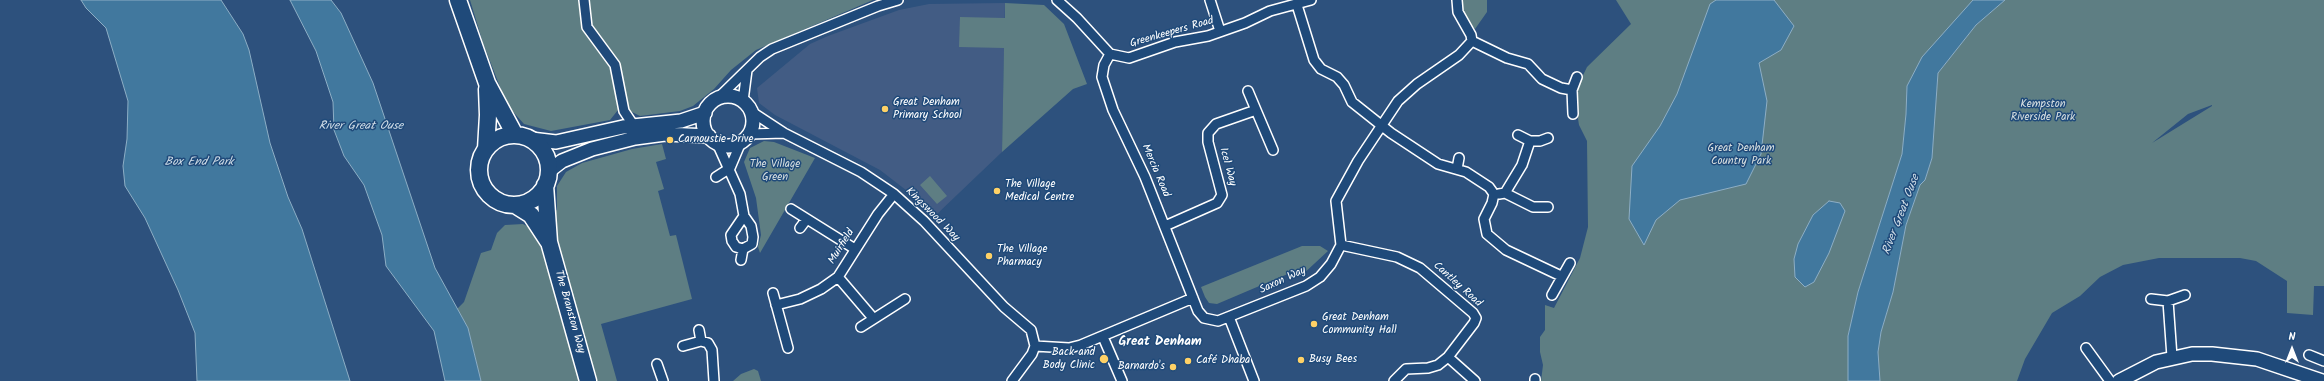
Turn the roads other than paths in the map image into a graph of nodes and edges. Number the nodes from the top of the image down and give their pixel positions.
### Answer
1 (458, 0) edge
2 (584, 0) edge
3 (898, 0) edge
4 (1057, 0) edge
5 (1210, 0) edge
6 (1311, 0) edge
7 (1457, 0) edge
8 (1297, 5) junction
9 (1220, 32) junction
10 (1472, 41) junction
11 (1110, 54) junction
12 (747, 70) junction
13 (1576, 77) dead end
14 (487, 83) junction
15 (1572, 90) junction
16 (1248, 91) dead end
17 (718, 98) junction
18 (743, 101) junction
19 (1256, 110) junction
20 (624, 111) junction
21 (752, 112) junction
22 (705, 113) junction
23 (1573, 114) dead end
24 (1381, 125) junction
25 (634, 126) junction
26 (616, 129) junction
27 (784, 133) junction
28 (515, 135) junction
29 (1518, 135) dead end
30 (745, 138) junction
31 (1548, 138) dead end
32 (531, 139) junction
33 (713, 140) junction
34 (1530, 141) junction
35 (486, 150) junction
36 (1273, 150) dead end
37 (1459, 158) dead end
38 (730, 168) junction
39 (1457, 169) junction
40 (716, 177) dead end
41 (547, 178) junction
42 (1505, 193) junction
43 (894, 194) junction
44 (1494, 194) junction
45 (515, 205) junction
46 (1548, 207) dead end
47 (791, 209) dead end
48 (744, 216) junction
49 (806, 220) junction
50 (1165, 226) junction
51 (800, 228) dead end
52 (549, 242) junction
53 (1341, 244) junction
54 (744, 249) junction
55 (855, 249) junction
56 (741, 260) dead end
57 (1570, 263) dead end
58 (1561, 276) junction
59 (838, 277) junction
60 (773, 293) dead end
61 (1552, 295) dead end
62 (2185, 296) dead end
63 (1192, 298) junction
64 (905, 299) dead end
65 (2151, 299) dead end
66 (2168, 302) junction
67 (776, 304) junction
68 (1229, 317) junction
69 (873, 318) junction
70 (861, 327) dead end
71 (699, 330) dead end
72 (1103, 337) junction
73 (701, 341) junction
74 (683, 346) dead end
75 (1035, 346) junction
76 (788, 348) dead end
77 (2087, 353) dead end
78 (2309, 355) dead end
79 (1448, 357) junction
80 (2172, 357) junction
81 (2324, 360) edge
82 (657, 364) dead end
83 (588, 381) edge
84 (663, 381) edge
85 (714, 381) edge
86 (1012, 381) edge
87 (1122, 381) edge
88 (1254, 381) edge
89 (1394, 381) edge
90 (1475, 381) edge
91 (2110, 381) edge
92 (2119, 381) edge
93 (2323, 381) edge

1 - 14 highway
2 - 20 street
3 - 12 street
4 - 11 street
5 - 9 street
6 - 8 street, Greenkeepers Road
7 - 10 street
8 - 9 street, Greenkeepers Road
8 - 24 street
9 - 11 street, Greenkeepers Road
10 - 15 street
10 - 24 street
11 - 50 street, Mercia Road
12 - 17 street
12 - 18 street
13 - 15 street
14 - 28 highway
14 - 35 highway
15 - 23 street
16 - 19 street
17 - 18 street
17 - 22 street
18 - 21 street
19 - 36 street
19 - 50 street, Icel Way
20 - 25 street
20 - 26 street
21 - 27 street, Kingswood Way
21 - 30 street
22 - 25 street
22 - 33 street
24 - 39 street
24 - 53 street
25 - 26 street
26 - 32 street
27 - 30 street, Kingswood Way
27 - 43 street, Kingswood Way
28 - 32 highway
28 - 35 highway
29 - 34 street
30 - 33 street
30 - 38 street
31 - 34 street
32 - 41 highway
33 - 38 street
33 - 41 street
34 - 42 street
35 - 45 highway
37 - 39 street
38 - 40 street
38 - 48 street
39 - 44 street
41 - 45 highway
41 - 52 highway, The Branston Way
42 - 44 street
42 - 46 street
43 - 55 street, Muirfield
43 - 75 street, Kingswood Way
44 - 58 street
45 - 52 highway, The Branston Way
47 - 49 street
48 - 54 street
48 - 54 street
49 - 51 street
49 - 55 street
50 - 63 street, Mercia Road
52 - 83 highway, The Branston Way
53 - 68 street, Saxon Way
53 - 79 street, Cantley Road
54 - 56 street
55 - 59 street, Muirfield
57 - 58 street
58 - 61 street
59 - 67 street, Muirfield
59 - 69 street
60 - 67 street
62 - 66 street
63 - 68 street, Saxon Way
63 - 72 street
64 - 69 street
65 - 66 street
66 - 80 street
67 - 76 street
68 - 88 street
69 - 70 street
71 - 73 street
72 - 75 street
72 - 87 street
73 - 74 street
73 - 85 street
75 - 86 street
77 - 91 street
78 - 81 street
79 - 89 street, Cantley Road
79 - 90 street
80 - 92 street
80 - 93 street
82 - 84 street

